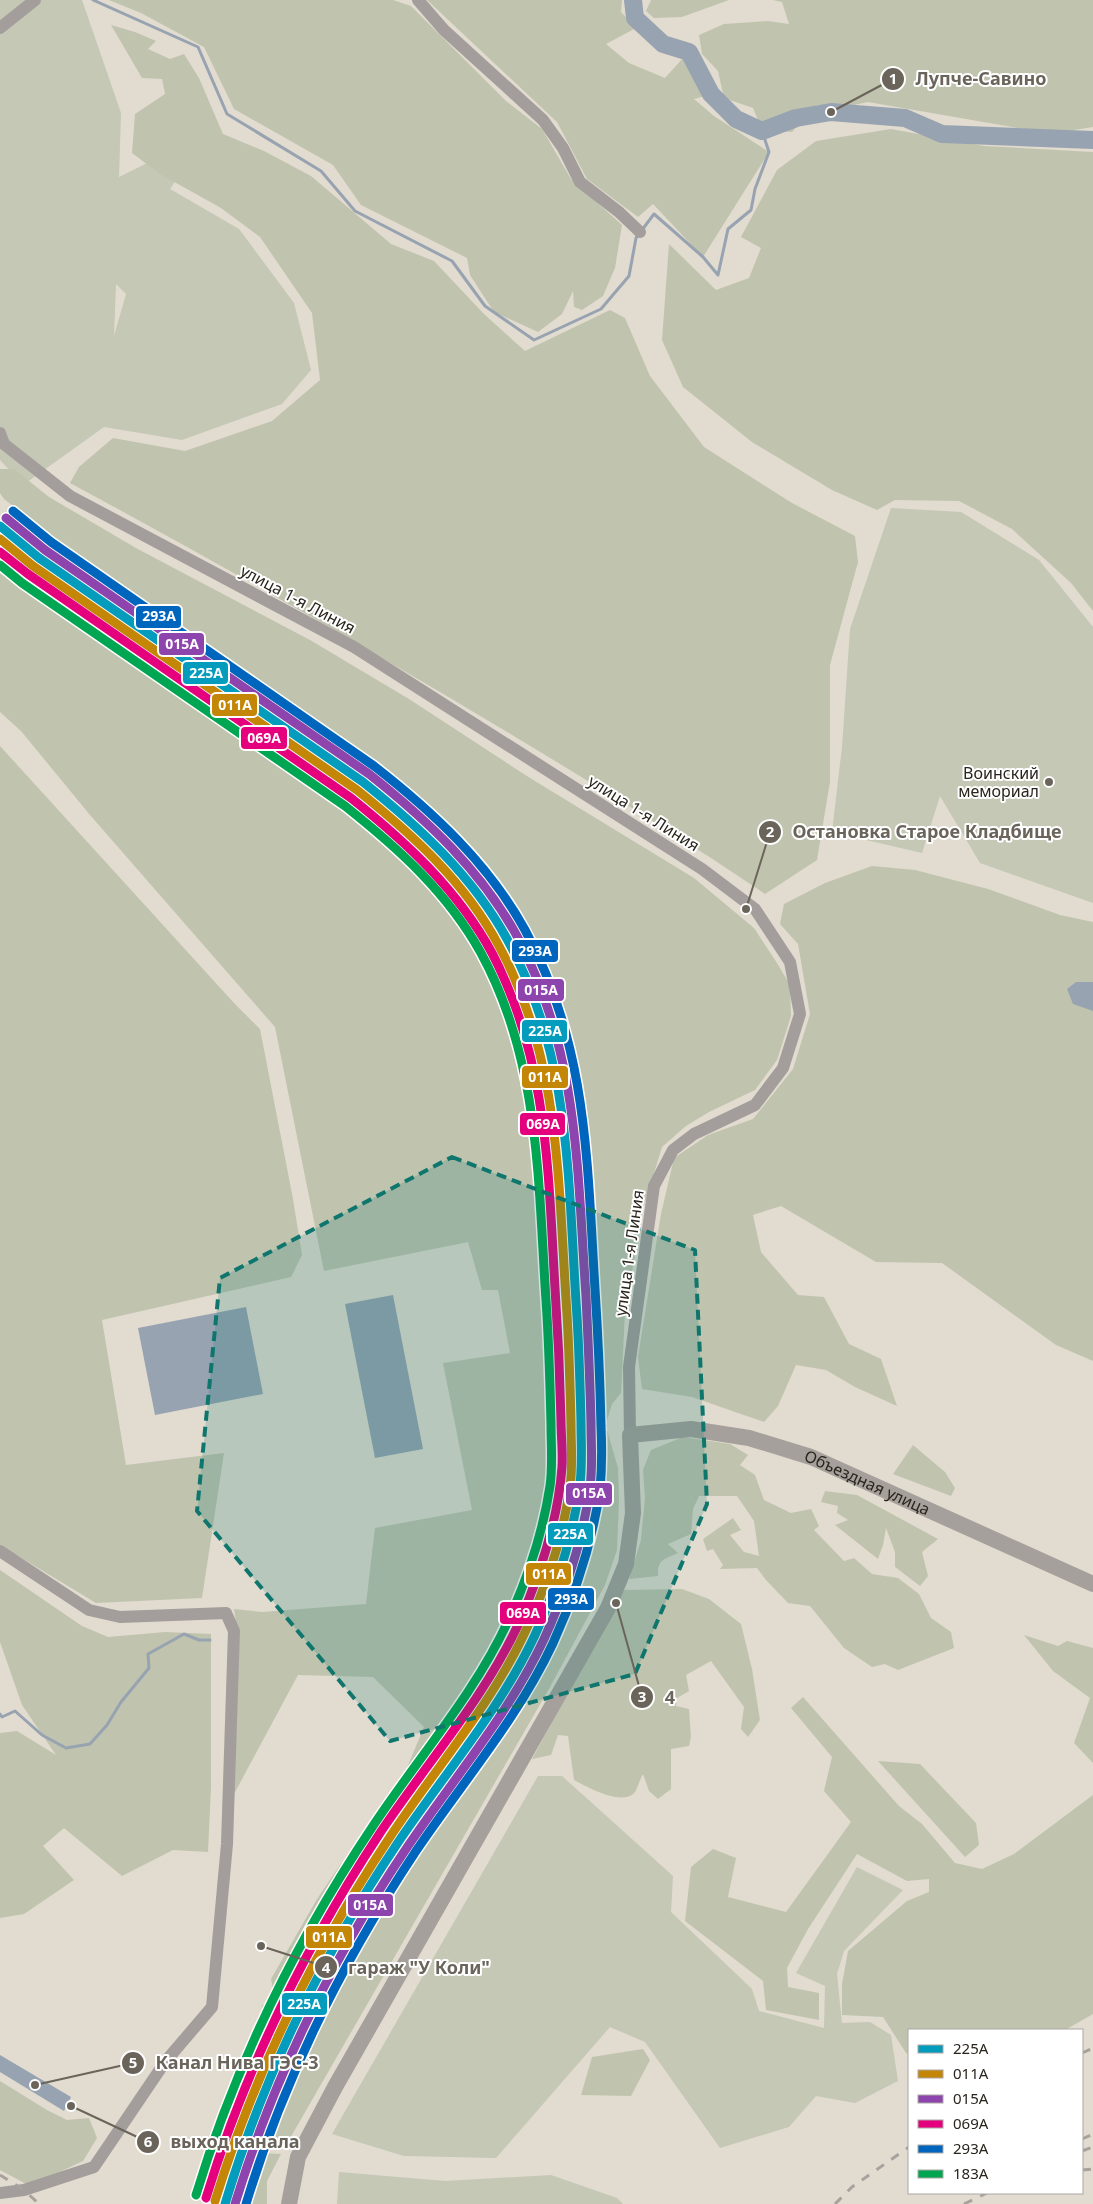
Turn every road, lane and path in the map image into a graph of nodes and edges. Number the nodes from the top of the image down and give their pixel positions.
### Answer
1 (35, 0) edge
2 (418, 0) edge
3 (0, 28) edge
4 (640, 232) dead end
5 (0, 433) edge
6 (630, 1435) junction
7 (0, 1551) edge
8 (1093, 1584) edge
9 (0, 2193) edge
10 (289, 2204) edge

1 - 3 street
2 - 4 street
5 - 6 street, улица 1-я Линия
6 - 8 main road, Объездная улица
6 - 10 main road
7 - 9 street

